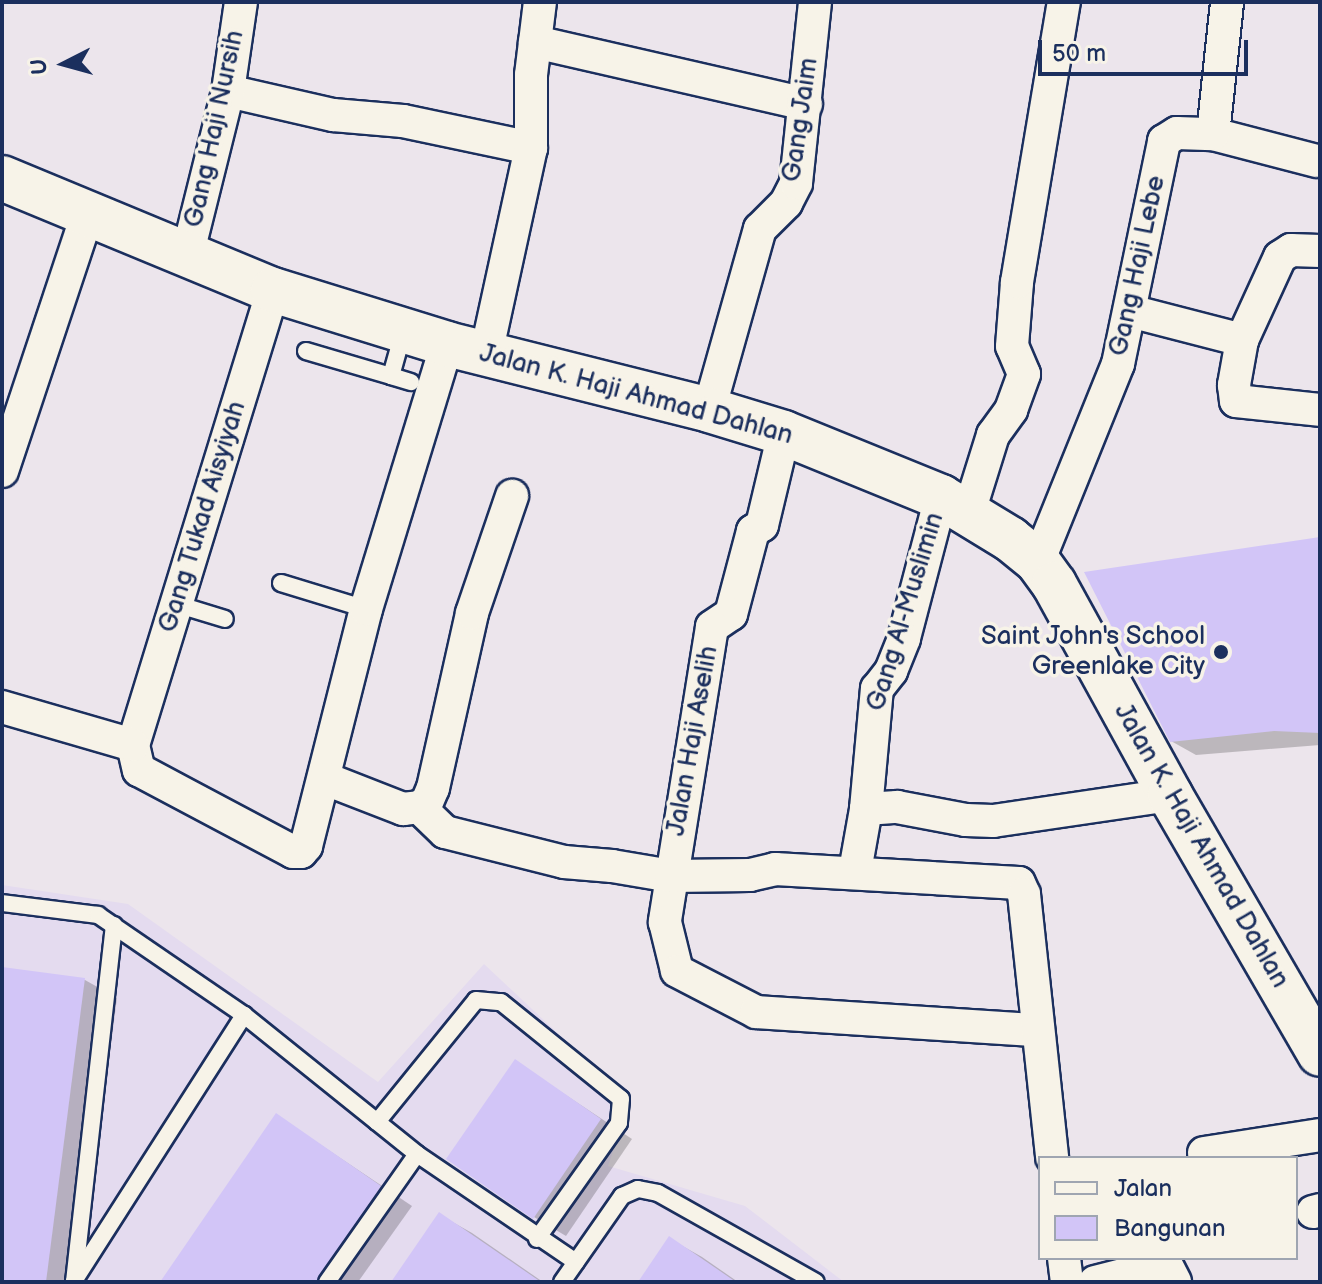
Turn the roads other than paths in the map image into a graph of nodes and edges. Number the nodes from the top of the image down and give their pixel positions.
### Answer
1 (241, 2) edge
2 (540, 2) edge
3 (815, 2) edge
4 (1064, 2) edge
5 (1227, 2) edge
6 (535, 42) junction
7 (228, 91) junction
8 (806, 104) junction
9 (1213, 134) junction
10 (531, 148) junction
11 (1317, 161) dead end
12 (2, 178) edge
13 (87, 215) junction
14 (1320, 251) edge
15 (187, 256) junction
16 (273, 290) junction
17 (1130, 311) junction
18 (404, 332) junction
19 (1242, 340) junction
20 (466, 349) junction
21 (306, 351) dead end
22 (391, 376) junction
23 (411, 382) dead end
24 (709, 410) junction
25 (1320, 410) edge
26 (784, 433) junction
27 (2, 471) edge
28 (512, 496) dead end
29 (955, 504) junction
30 (1038, 562) junction
31 (281, 583) dead end
32 (176, 604) junction
33 (366, 609) junction
34 (225, 619) dead end
35 (2, 707) edge
36 (133, 745) junction
37 (326, 779) junction
38 (1170, 795) junction
39 (419, 807) junction
40 (866, 809) junction
41 (855, 871) junction
42 (671, 876) junction
43 (2, 903) edge
44 (114, 925) junction
45 (244, 1015) junction
46 (1036, 1030) junction
47 (1319, 1050) edge
48 (377, 1122) junction
49 (1320, 1135) edge
50 (1204, 1153) dead end
51 (417, 1154) junction
52 (1052, 1156) edge
53 (537, 1239) junction
54 (1064, 1260) edge
55 (576, 1262) junction
56 (814, 1281) edge
57 (74, 1282) edge
58 (327, 1282) edge
59 (562, 1282) edge
60 (1067, 1282) edge
61 (1095, 1282) edge
62 (1175, 1282) edge

1 - 7 street, Gang Haji Nursih
2 - 6 street
3 - 8 street, Gang Jaim
4 - 29 street, Gang Al-Muslimin
5 - 9 street
6 - 8 street
6 - 10 street
7 - 10 street
7 - 15 street, Gang Haji Nursih
8 - 24 street, Gang Jaim
9 - 11 street, Gang Haji Lebe
9 - 17 street, Gang Haji Lebe
10 - 20 street
12 - 13 main road, Jalan K. Haji Ahmad Dahlan
13 - 15 main road, Jalan K. Haji Ahmad Dahlan
13 - 27 street
14 - 19 street
15 - 16 main road, Jalan K. Haji Ahmad Dahlan
16 - 18 main road, Jalan K. Haji Ahmad Dahlan
16 - 32 street, Gang Tukad Aisyiyah
17 - 19 street
17 - 30 street, Gang Haji Lebe
18 - 20 main road, Jalan K. Haji Ahmad Dahlan
18 - 22 lane
19 - 25 street
20 - 24 main road, Jalan K. Haji Ahmad Dahlan
20 - 33 street
21 - 22 lane
22 - 23 lane
24 - 26 main road, Jalan K. Haji Ahmad Dahlan
26 - 29 main road, Jalan K. Haji Ahmad Dahlan
26 - 42 street, Jalan Haji Aselih
28 - 39 street
29 - 30 main road, Jalan K. Haji Ahmad Dahlan
29 - 40 street, Gang Al-Muslimin
30 - 38 main road, Jalan K. Haji Ahmad Dahlan
31 - 33 lane
32 - 34 lane
32 - 36 street, Gang Tukad Aisyiyah
33 - 37 street
35 - 36 street
36 - 37 street
37 - 39 street
38 - 40 street
38 - 47 main road, Jalan K. Haji Ahmad Dahlan
39 - 42 street
40 - 41 street, Gang Al-Muslimin
41 - 42 street
41 - 46 street
42 - 46 street, Jalan Haji Aselih
43 - 44 lane
44 - 45 lane
44 - 57 lane
45 - 48 lane
45 - 57 lane
46 - 52 street
48 - 51 lane
48 - 53 lane
49 - 50 street
51 - 53 lane
51 - 58 lane
53 - 55 lane
54 - 60 street
55 - 56 lane
55 - 59 lane
61 - 62 street

